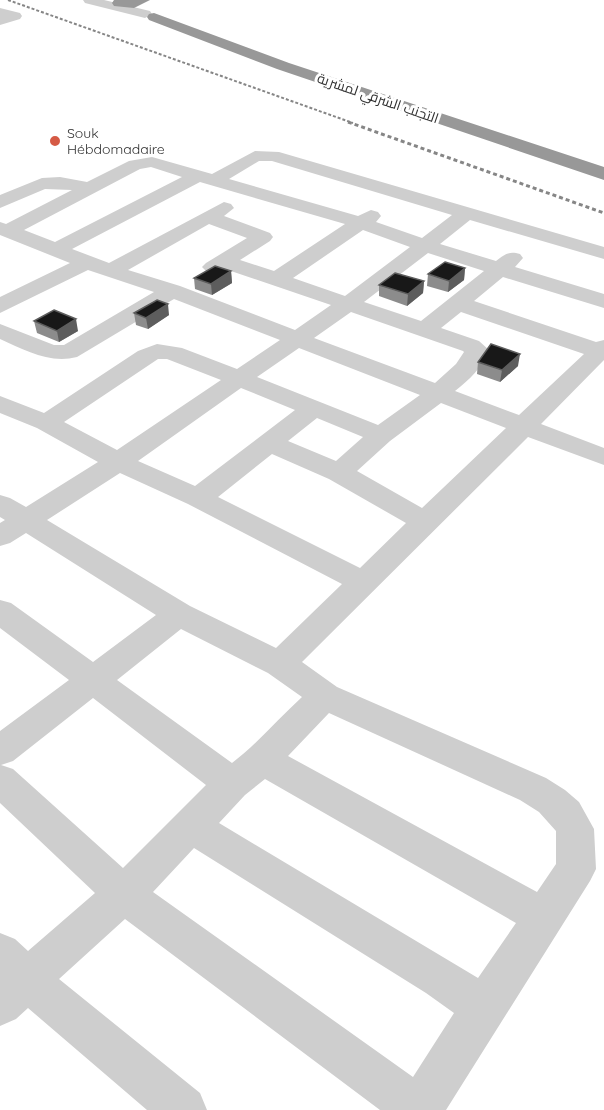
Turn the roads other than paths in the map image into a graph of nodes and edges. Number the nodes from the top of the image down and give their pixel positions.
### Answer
1 (89, 0) edge
2 (114, 2) edge
3 (168, 6) dead end
4 (147, 8) edge
5 (0, 12) edge
6 (0, 21) edge
7 (298, 163) junction
8 (604, 167) edge
9 (604, 174) edge
10 (207, 177) junction
11 (87, 188) junction
12 (253, 190) junction
13 (403, 194) junction
14 (0, 202) edge
15 (467, 213) junction
16 (207, 217) junction
17 (361, 223) junction
18 (4, 230) edge
19 (542, 236) junction
20 (279, 243) junction
21 (426, 246) junction
22 (55, 250) junction
23 (604, 253) edge
24 (312, 255) junction
25 (223, 261) junction
26 (87, 262) junction
27 (501, 268) junction
28 (110, 271) junction
29 (278, 278) junction
30 (172, 291) junction
31 (604, 301) edge
32 (458, 303) junction
33 (348, 304) junction
34 (0, 306) edge
35 (425, 330) junction
36 (0, 331) edge
37 (297, 340) junction
38 (602, 349) edge
39 (591, 375) edge
40 (237, 378) junction
41 (438, 394) junction
42 (0, 404) edge
43 (314, 408) junction
44 (46, 423) junction
45 (522, 426) junction
46 (381, 435) junction
47 (268, 442) junction
48 (604, 458) edge
49 (118, 462) junction
50 (339, 473) junction
51 (198, 498) junction
52 (0, 504) edge
53 (28, 520) junction
54 (424, 521) junction
55 (0, 536) edge
56 (363, 582) junction
57 (0, 611) edge
58 (179, 614) junction
59 (280, 664) junction
60 (93, 679) junction
61 (325, 696) junction
62 (0, 751) edge
63 (263, 760) junction
64 (0, 780) edge
65 (232, 784) junction
66 (191, 826) junction
67 (124, 894) junction
68 (545, 918) junction
69 (9, 979) edge
70 (483, 1008) junction
71 (183, 1110) edge
72 (419, 1110) edge

1 - 4 street
2 - 4 highway
3 - 4 highway
4 - 8 highway
4 - 9 highway, التجنب الشرقي لمشرية
5 - 6 street
7 - 10 street
7 - 12 street
7 - 13 street
10 - 11 street
10 - 12 street
10 - 22 street
11 - 14 street
11 - 18 street
12 - 16 street
12 - 17 street
13 - 15 street
13 - 17 street
15 - 19 street
15 - 21 street
16 - 20 street
16 - 28 street
17 - 21 street
17 - 24 street
18 - 22 street
19 - 23 street
19 - 27 street
20 - 24 street
20 - 25 street
21 - 27 street
21 - 33 street
22 - 26 street
24 - 29 street
25 - 29 street
25 - 30 street
26 - 28 street
26 - 34 street
27 - 31 street
27 - 32 street
28 - 30 street
29 - 33 street
30 - 36 street
30 - 37 street
32 - 35 street
32 - 38 street
33 - 35 street
33 - 37 street
35 - 41 street
37 - 40 street
37 - 41 street
38 - 39 street
39 - 45 street
40 - 43 street
40 - 44 street
40 - 49 street
41 - 45 street
41 - 46 street
42 - 44 street
43 - 46 street
43 - 47 street
44 - 49 street
45 - 48 street
45 - 54 street
46 - 50 street
47 - 50 street
47 - 51 street
49 - 51 street
49 - 53 street
50 - 54 street
51 - 56 street
52 - 53 street
53 - 55 street
53 - 58 street
54 - 56 street
56 - 59 street
57 - 60 street
58 - 59 street
58 - 60 street
59 - 61 street
60 - 62 street
60 - 65 street
61 - 63 street
61 - 68 street
63 - 65 street
63 - 68 street
64 - 67 street
65 - 66 street
66 - 67 street
66 - 70 street
67 - 69 street
67 - 72 street
68 - 70 street
69 - 71 street
70 - 72 street

